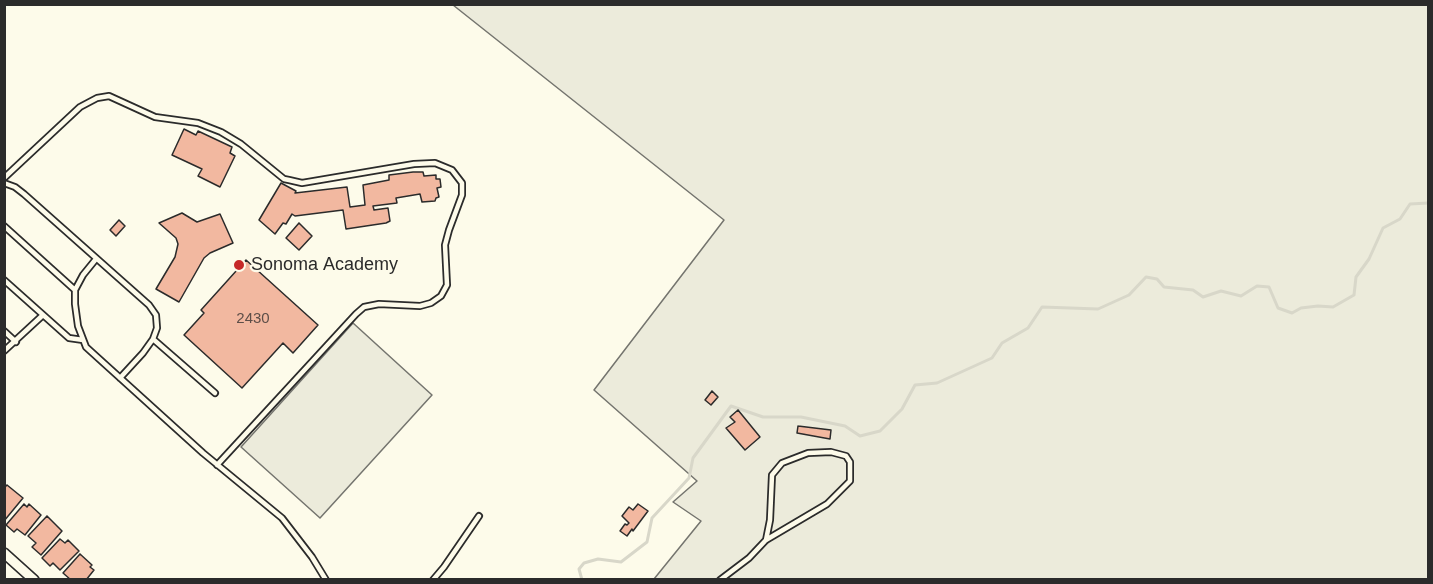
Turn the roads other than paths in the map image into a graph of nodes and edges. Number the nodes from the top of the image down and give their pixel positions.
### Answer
1 (4, 178) edge
2 (4, 183) edge
3 (4, 226) edge
4 (96, 259) junction
5 (4, 279) edge
6 (75, 290) junction
7 (43, 315) junction
8 (4, 331) edge
9 (153, 339) junction
10 (83, 340) junction
11 (16, 342) junction
12 (4, 351) edge
13 (120, 378) junction
14 (215, 393) dead end
15 (217, 465) junction
16 (479, 516) dead end
17 (766, 540) junction
18 (4, 553) edge
19 (34, 579) edge
20 (326, 579) edge
21 (433, 579) edge
22 (720, 579) edge

1 - 15 lane
2 - 4 lane
3 - 6 lane
4 - 6 lane
4 - 9 lane
5 - 7 lane
6 - 10 lane
7 - 10 lane
7 - 11 lane
8 - 11 lane
9 - 13 lane
9 - 14 lane
10 - 13 lane
11 - 12 lane
13 - 15 lane
15 - 20 lane
16 - 21 lane
17 - 17 lane
17 - 22 lane
18 - 19 street

